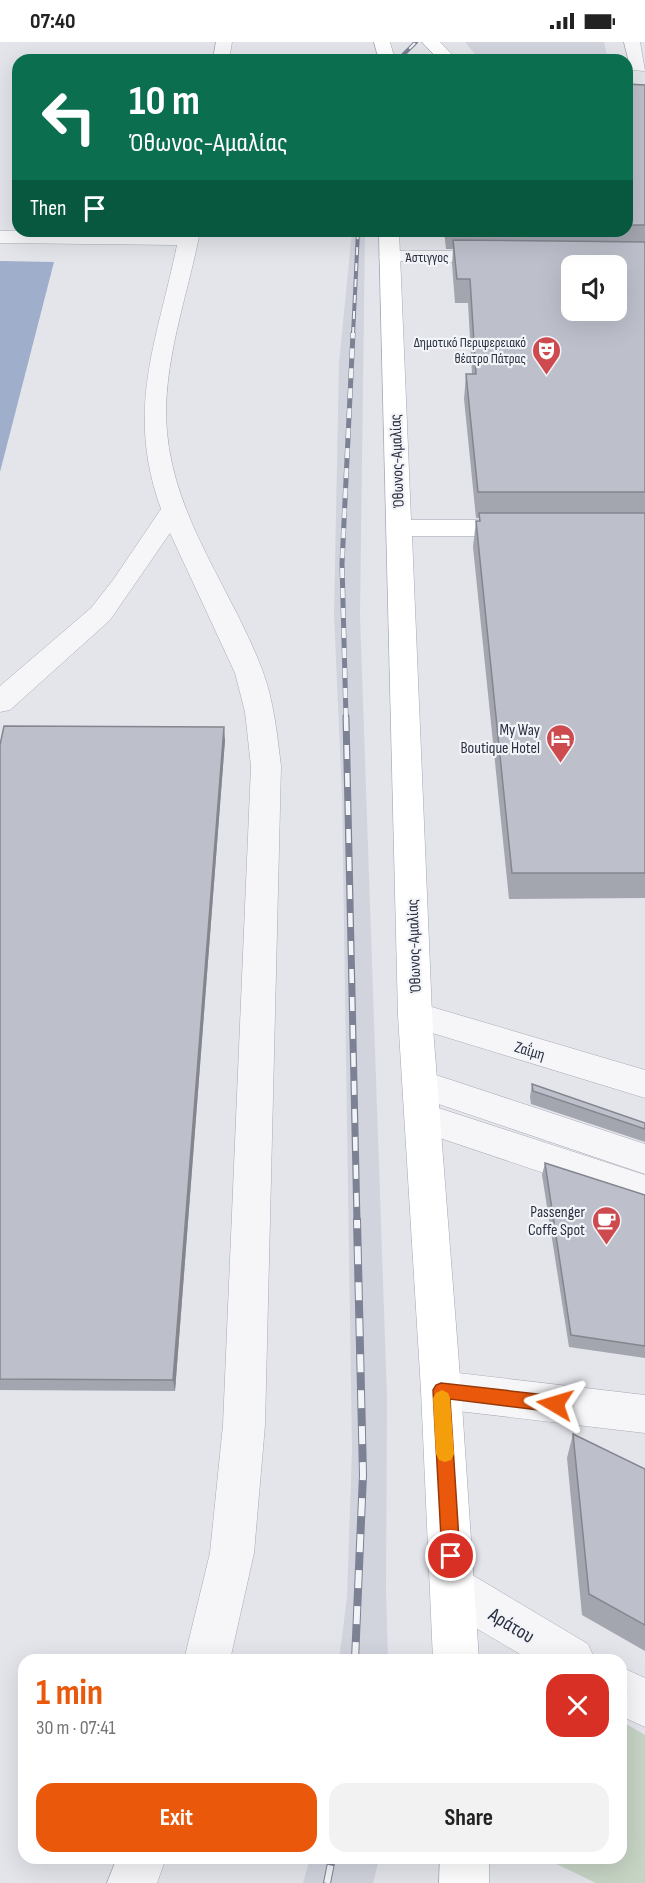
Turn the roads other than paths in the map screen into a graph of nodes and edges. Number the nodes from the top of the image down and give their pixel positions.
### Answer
1 (430, 42) edge
2 (632, 42) edge
3 (443, 54) edge
4 (645, 66) edge
5 (190, 237) edge
6 (389, 244) edge
7 (517, 257) edge
8 (172, 510) junction
9 (398, 528) junction
10 (539, 528) edge
11 (0, 703) edge
12 (415, 1015) junction
13 (645, 1084) edge
14 (422, 1101) junction
15 (645, 1159) edge
16 (645, 1191) edge
17 (441, 1390) junction
18 (645, 1414) edge
19 (453, 1589) junction
20 (208, 1654) edge
21 (456, 1654) edge
22 (562, 1654) edge
23 (627, 1694) edge
24 (645, 1704) edge
25 (140, 1864) edge
26 (465, 1864) edge
27 (132, 1883) edge
28 (464, 1883) edge

1 - 3 main road
2 - 4 street
5 - 8 street
6 - 7 street, Άστιγγος
6 - 9 main road, Όθωνος-Αμαλίας
8 - 11 street
8 - 20 street
9 - 10 main road
9 - 12 main road, Όθωνος-Αμαλίας
12 - 13 street, Ζαΐμη
12 - 14 main road, Όθωνος-Αμαλίας
14 - 15 street
14 - 16 street
14 - 17 main road, Όθωνος-Αμαλίας
17 - 18 street
17 - 19 main road, Όθωνος-Αμαλίας
19 - 21 main road, Όθωνος-Αμαλίας
19 - 22 street, Αράτου
23 - 24 street
25 - 27 street
26 - 28 main road

